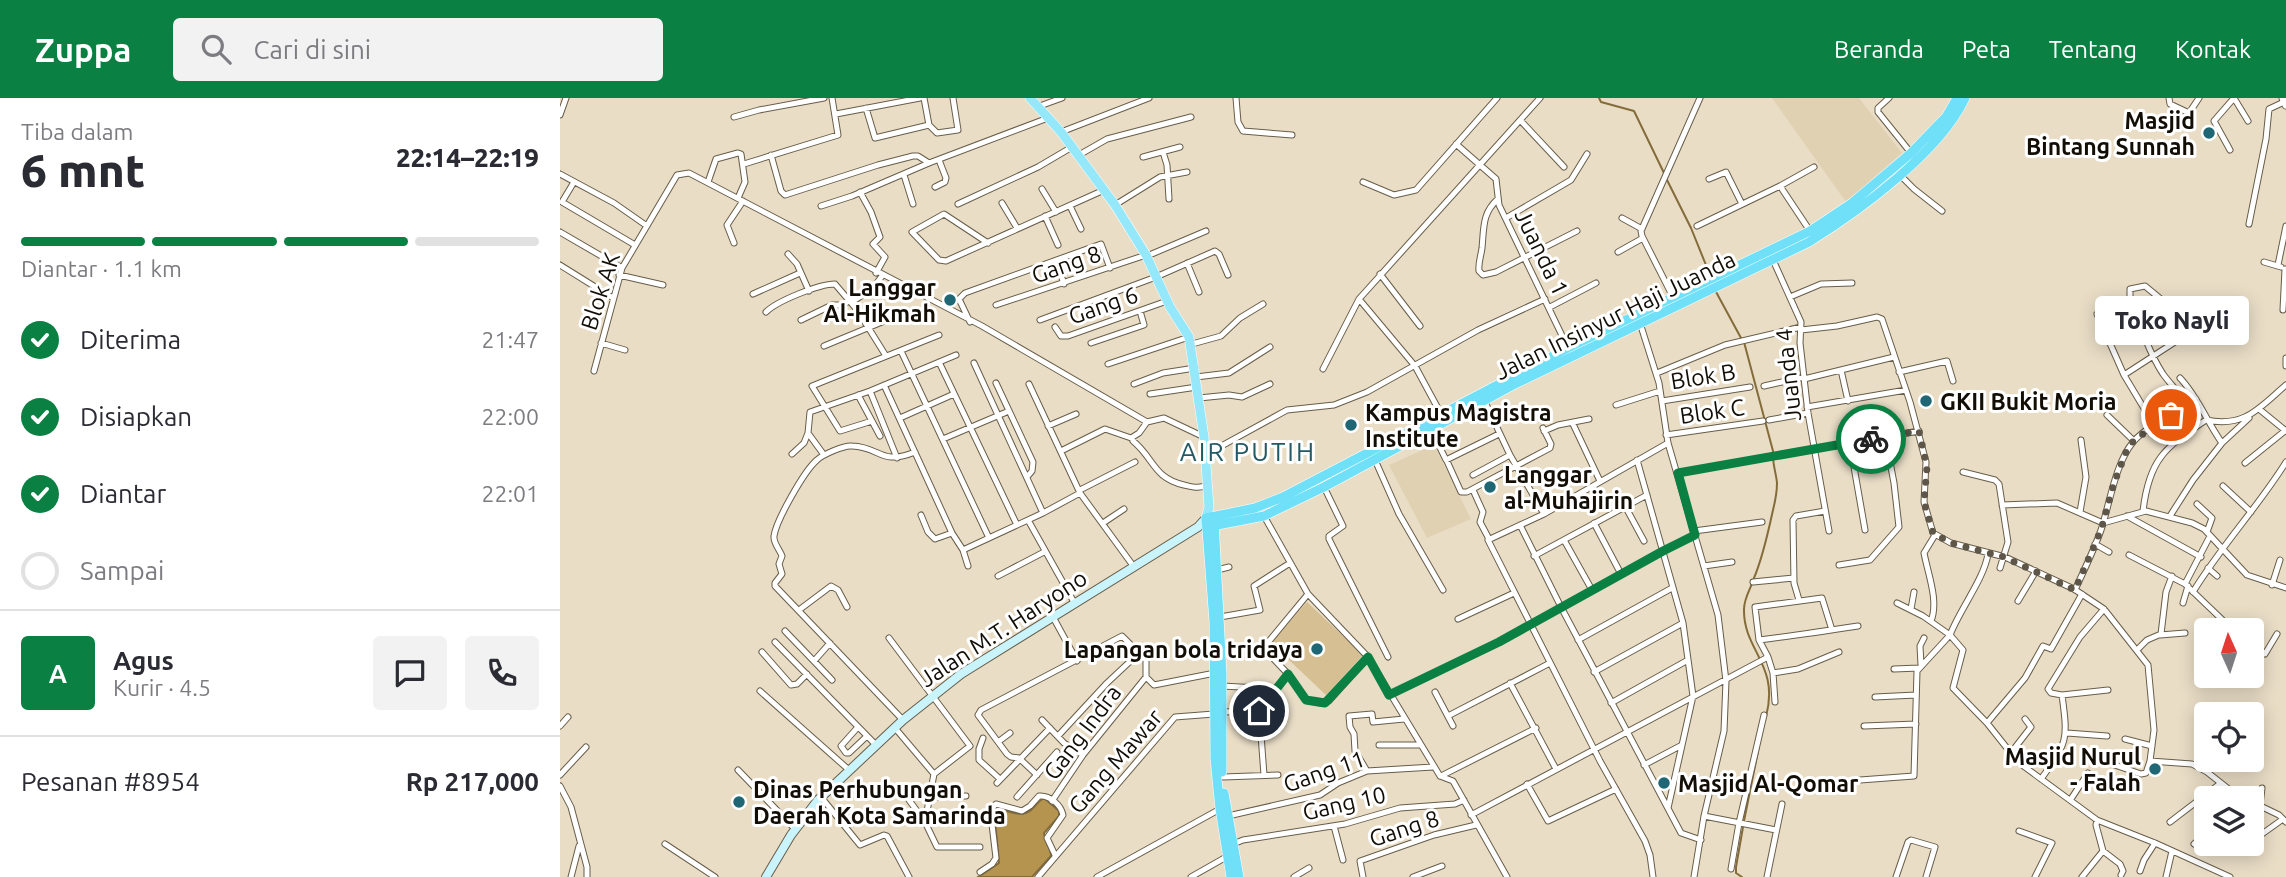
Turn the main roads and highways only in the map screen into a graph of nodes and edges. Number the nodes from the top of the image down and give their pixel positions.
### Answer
1 (1030, 98) edge
2 (1957, 98) edge
3 (1965, 98) edge
4 (1877, 189) junction
5 (1724, 278) junction
6 (1697, 290) junction
7 (1513, 381) junction
8 (1208, 523) junction
9 (1219, 674) junction
10 (1218, 713) junction
11 (1231, 856) junction
12 (766, 877) edge
13 (1231, 877) edge
14 (1239, 877) edge

1 - 8 main road
2 - 4 highway, Jalan Insinyur Haji Juanda
3 - 4 highway, Jalan Insinyur Haji Juanda
4 - 5 highway, Jalan Insinyur Haji Juanda
4 - 5 highway, Jalan Insinyur Haji Juanda
5 - 6 highway, Jalan Insinyur Haji Juanda
6 - 7 highway, Jalan Insinyur Haji Juanda
6 - 7 highway, Jalan Insinyur Haji Juanda
7 - 8 highway, Jalan Insinyur Haji Juanda
7 - 8 highway, Jalan Insinyur Haji Juanda
8 - 9 highway
8 - 9 highway
8 - 12 main road, Jalan M.T. Haryono
9 - 10 highway
9 - 10 highway
10 - 11 highway
10 - 11 highway
11 - 13 highway
11 - 14 highway

